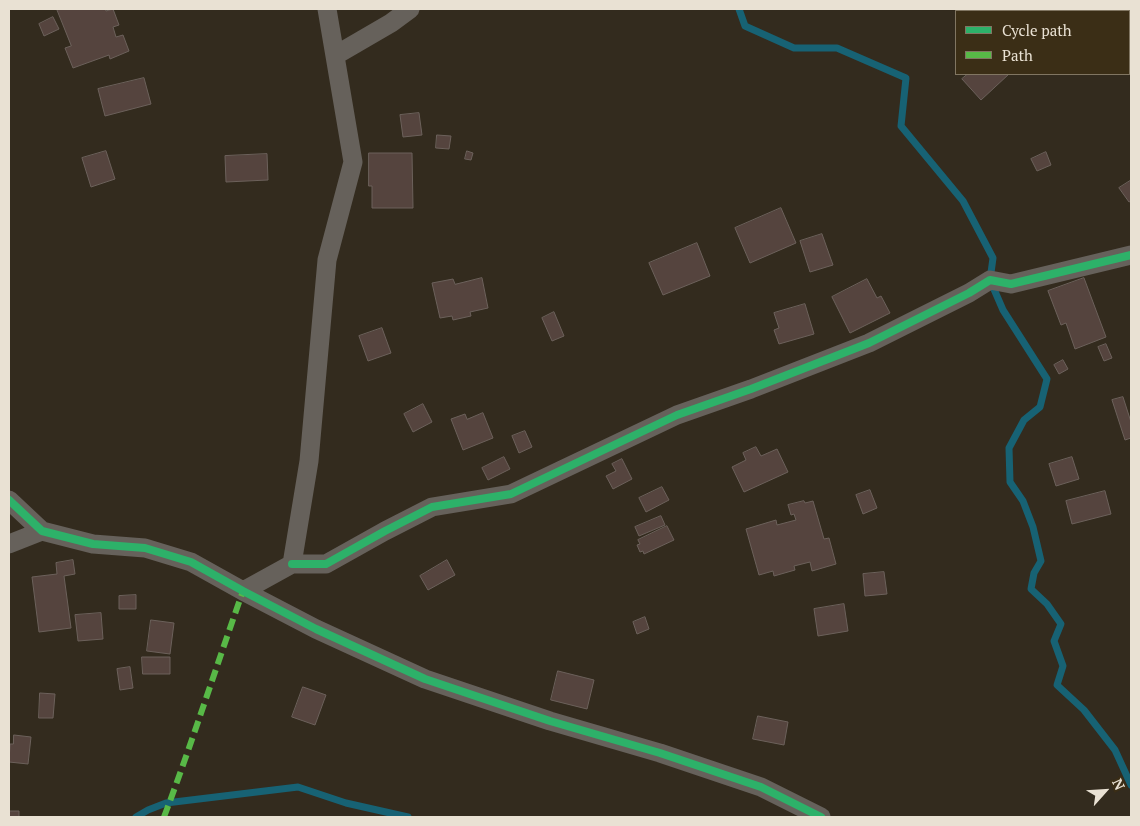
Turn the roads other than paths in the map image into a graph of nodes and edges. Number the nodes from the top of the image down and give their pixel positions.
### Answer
1 (327, 9) edge
2 (410, 9) edge
3 (336, 54) junction
4 (1131, 255) edge
5 (9, 500) edge
6 (42, 531) junction
7 (9, 544) edge
8 (292, 564) junction
9 (243, 592) junction
10 (821, 817) edge

1 - 3 street
2 - 3 street
3 - 8 street
4 - 8 street
5 - 6 street
6 - 7 street
6 - 9 street
8 - 9 street
9 - 10 street

